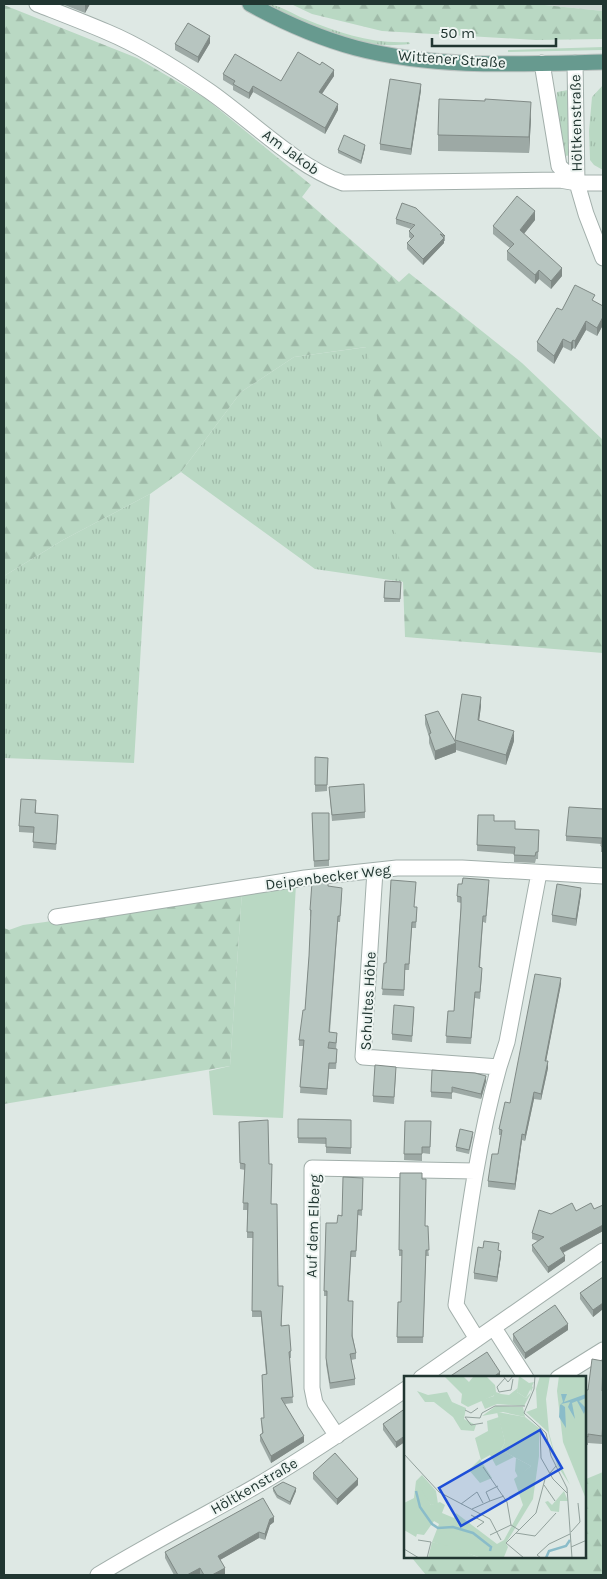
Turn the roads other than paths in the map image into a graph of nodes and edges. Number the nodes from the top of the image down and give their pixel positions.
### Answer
1 (37, 4) edge
2 (250, 4) edge
3 (603, 62) edge
4 (575, 63) junction
5 (542, 64) junction
6 (577, 183) junction
7 (603, 183) edge
8 (603, 258) edge
9 (376, 871) junction
10 (539, 872) junction
11 (603, 876) edge
12 (56, 917) dead end
13 (499, 1067) junction
14 (475, 1172) junction
15 (603, 1251) edge
16 (494, 1328) junction
17 (477, 1339) junction
18 (603, 1350) edge
19 (424, 1376) edge
20 (525, 1376) edge
21 (561, 1376) edge
22 (404, 1390) edge
23 (337, 1436) junction
24 (98, 1575) edge

1 - 6 street, Am Jakob
2 - 5 main road, Wittener Straße
3 - 4 main road, Wittener Straße
4 - 5 main road, Wittener Straße
4 - 6 street, Höltkenstraße
5 - 6 street, Höltkenstraße
6 - 7 street, Am Jakob
6 - 8 street, Höltkenstraße
9 - 10 street, Deipenbecker Weg
9 - 12 street, Deipenbecker Weg
9 - 13 street, Schultes Höhe
10 - 11 street, Deipenbecker Weg
10 - 13 street
13 - 14 street
14 - 17 street
14 - 23 street, Auf dem Elberg
15 - 16 street
16 - 17 street
16 - 20 street
17 - 19 street
18 - 21 street
22 - 23 street, Höltkenstraße
23 - 24 street, Höltkenstraße

